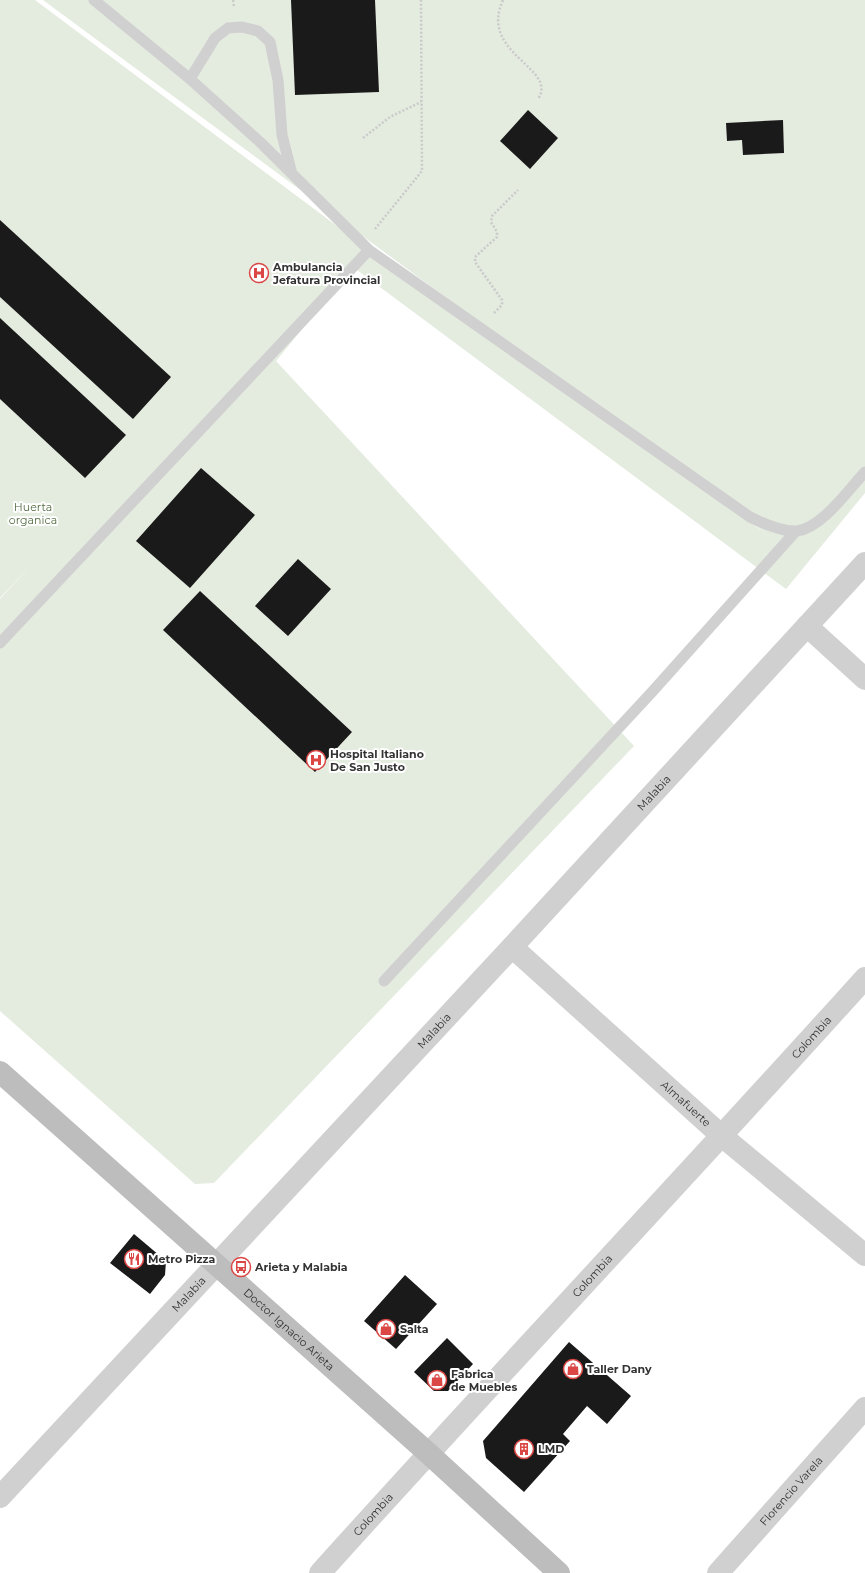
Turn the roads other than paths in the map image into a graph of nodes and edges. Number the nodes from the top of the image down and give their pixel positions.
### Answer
1 (94, 0) edge
2 (190, 79) junction
3 (291, 171) junction
4 (366, 247) junction
5 (865, 472) edge
6 (796, 531) junction
7 (865, 563) edge
8 (807, 626) junction
9 (0, 643) edge
10 (865, 679) edge
11 (512, 947) junction
12 (865, 978) edge
13 (384, 982) dead end
14 (0, 1072) edge
15 (722, 1137) junction
16 (865, 1255) edge
17 (216, 1264) junction
18 (865, 1408) edge
19 (428, 1453) junction
20 (0, 1497) edge
21 (320, 1573) edge
22 (559, 1573) edge
23 (718, 1573) edge

1 - 2 lane
2 - 3 lane
2 - 3 lane
3 - 4 lane
4 - 6 lane
4 - 9 lane
5 - 6 lane
6 - 13 lane
7 - 8 street, Malabia
8 - 10 street
8 - 11 street, Malabia
11 - 15 street, Almafuerte
11 - 17 street, Malabia
12 - 15 street, Colombia
14 - 17 street, Doctor Ignacio Arieta
15 - 16 street, Almafuerte
15 - 19 street, Colombia
17 - 19 street, Doctor Ignacio Arieta
17 - 20 street, Malabia
18 - 23 street, Florencio Varela
19 - 21 street, Colombia
19 - 22 street, Doctor Ignacio Arieta

